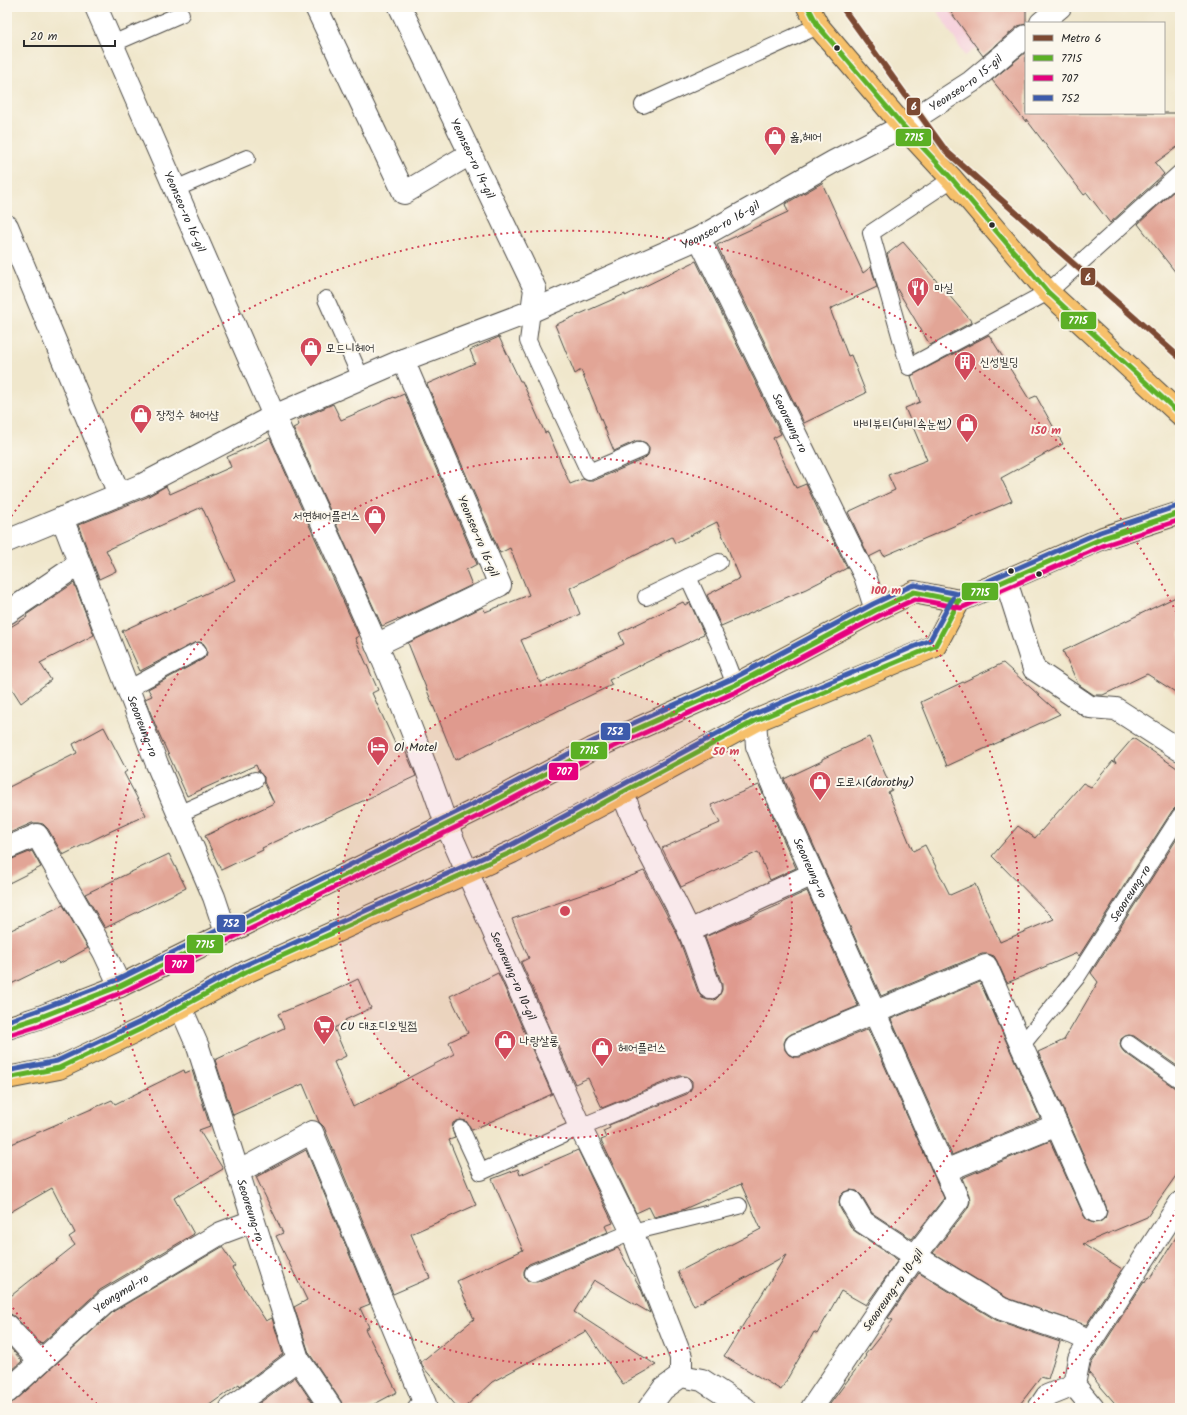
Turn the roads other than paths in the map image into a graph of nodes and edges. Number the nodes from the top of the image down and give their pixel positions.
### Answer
1 (96, 7) edge
2 (316, 7) edge
3 (400, 7) edge
4 (1060, 7) edge
5 (181, 14) dead end
6 (813, 16) edge
7 (1042, 22) edge
8 (1025, 37) edge
9 (112, 44) junction
10 (642, 105) dead end
11 (903, 126) junction
12 (470, 154) junction
13 (247, 158) dead end
14 (1180, 173) edge
15 (952, 179) junction
16 (175, 189) junction
17 (7, 226) edge
18 (699, 238) junction
19 (1048, 292) junction
20 (326, 299) dead end
21 (532, 312) junction
22 (402, 360) junction
23 (361, 378) junction
24 (1180, 414) edge
25 (274, 416) junction
26 (640, 450) dead end
27 (119, 494) junction
28 (1180, 513) edge
29 (62, 518) junction
30 (7, 541) edge
31 (719, 562) dead end
32 (79, 564) junction
33 (688, 577) junction
34 (1006, 581) junction
35 (646, 597) dead end
36 (959, 601) junction
37 (876, 610) junction
38 (7, 613) edge
39 (376, 645) junction
40 (198, 651) dead end
41 (735, 685) junction
42 (128, 689) junction
43 (755, 721) junction
44 (1180, 750) edge
45 (255, 780) dead end
46 (624, 793) junction
47 (178, 814) junction
48 (1180, 816) edge
49 (446, 824) junction
50 (7, 848) edge
51 (468, 872) junction
52 (814, 874) junction
53 (689, 931) junction
54 (226, 932) junction
55 (120, 986) junction
56 (710, 988) dead end
57 (181, 1008) junction
58 (874, 1012) junction
59 (7, 1028) edge
60 (1129, 1044) dead end
61 (796, 1045) dead end
62 (1021, 1046) junction
63 (7, 1078) edge
64 (1180, 1080) edge
65 (683, 1085) dead end
66 (1057, 1125) junction
67 (580, 1127) junction
68 (461, 1129) dead end
69 (945, 1171) junction
70 (238, 1172) junction
71 (851, 1202) dead end
72 (1180, 1203) edge
73 (739, 1206) dead end
74 (1095, 1211) dead end
75 (253, 1221) junction
76 (632, 1232) junction
77 (915, 1256) junction
78 (533, 1273) dead end
79 (7, 1326) edge
80 (1090, 1341) junction
81 (298, 1359) junction
82 (40, 1362) junction
83 (681, 1376) junction
84 (1074, 1385) junction
85 (7, 1392) edge
86 (231, 1408) edge
87 (331, 1408) edge
88 (419, 1408) edge
89 (649, 1408) edge
90 (745, 1408) edge
91 (812, 1408) edge
92 (1039, 1408) edge
93 (1093, 1408) edge

1 - 9 street, Yeonseo-ro 16-gil
2 - 12 street
3 - 12 street, Yeonseo-ro 14-gil
4 - 7 street
5 - 9 lane
6 - 10 lane
6 - 11 main road
8 - 11 street, Yeonseo-ro 15-gil
9 - 16 street, Yeonseo-ro 16-gil
11 - 15 main road
11 - 18 street, Yeonseo-ro 16-gil
12 - 21 street, Yeonseo-ro 14-gil
13 - 16 lane
14 - 19 lane
15 - 19 main road
15 - 19 lane
16 - 25 street, Yeonseo-ro 16-gil
17 - 27 street
18 - 21 street, Yeonseo-ro 16-gil
18 - 37 street, Seooreung-ro
19 - 24 main road
20 - 23 lane
21 - 22 street, Yeonseo-ro 16-gil
21 - 26 lane
22 - 23 street, Yeonseo-ro 16-gil
22 - 39 street, Yeonseo-ro 16-gil
23 - 25 street, Yeonseo-ro 16-gil
25 - 27 street, Yeonseo-ro 16-gil
25 - 39 street, Yeonseo-ro 16-gil
27 - 29 street, Yeonseo-ro 16-gil
28 - 34 main road
29 - 30 street, Yeonseo-ro 16-gil
29 - 32 street, Seooreung-ro
31 - 33 lane
32 - 38 street
32 - 42 street, Seooreung-ro
33 - 35 lane
33 - 41 lane
34 - 36 main road
34 - 44 street
36 - 37 main road
36 - 43 main road
37 - 41 main road
39 - 49 street, Yeonseo-ro 16-gil
40 - 42 lane
41 - 49 main road
42 - 47 street, Seooreung-ro
43 - 46 main road
43 - 52 street, Seooreung-ro
45 - 47 lane
46 - 51 main road
46 - 53 street
47 - 54 street, Seooreung-ro
48 - 62 lane, Seooreung-ro
49 - 51 street, Seooreung-ro 10-gil
49 - 54 main road
50 - 55 street
51 - 57 main road
51 - 67 street, Seooreung-ro 10-gil
52 - 53 street
52 - 58 street, Seooreung-ro
53 - 56 street
54 - 55 main road
55 - 59 main road
57 - 63 main road
57 - 70 street, Seooreung-ro
58 - 61 street
58 - 62 street
58 - 69 street, Seooreung-ro
60 - 64 lane
62 - 66 street
65 - 67 lane
66 - 69 street
66 - 74 street
67 - 68 lane
67 - 76 street, Seooreung-ro 10-gil
69 - 77 street, Seooreung-ro 10-gil
70 - 75 street, Seooreung-ro
70 - 88 street
71 - 77 street
72 - 80 street
73 - 76 lane
75 - 81 street, Seooreung-ro
75 - 82 street, Yeongmal-ro
76 - 78 lane
76 - 83 street, Seooreung-ro 10-gil
77 - 80 street
77 - 91 street, Seooreung-ro 10-gil
79 - 82 street
80 - 84 street
81 - 86 street
81 - 87 street, Seooreung-ro
82 - 85 street, Yeongmal-ro
83 - 89 street
83 - 90 street
84 - 92 street
84 - 93 street

